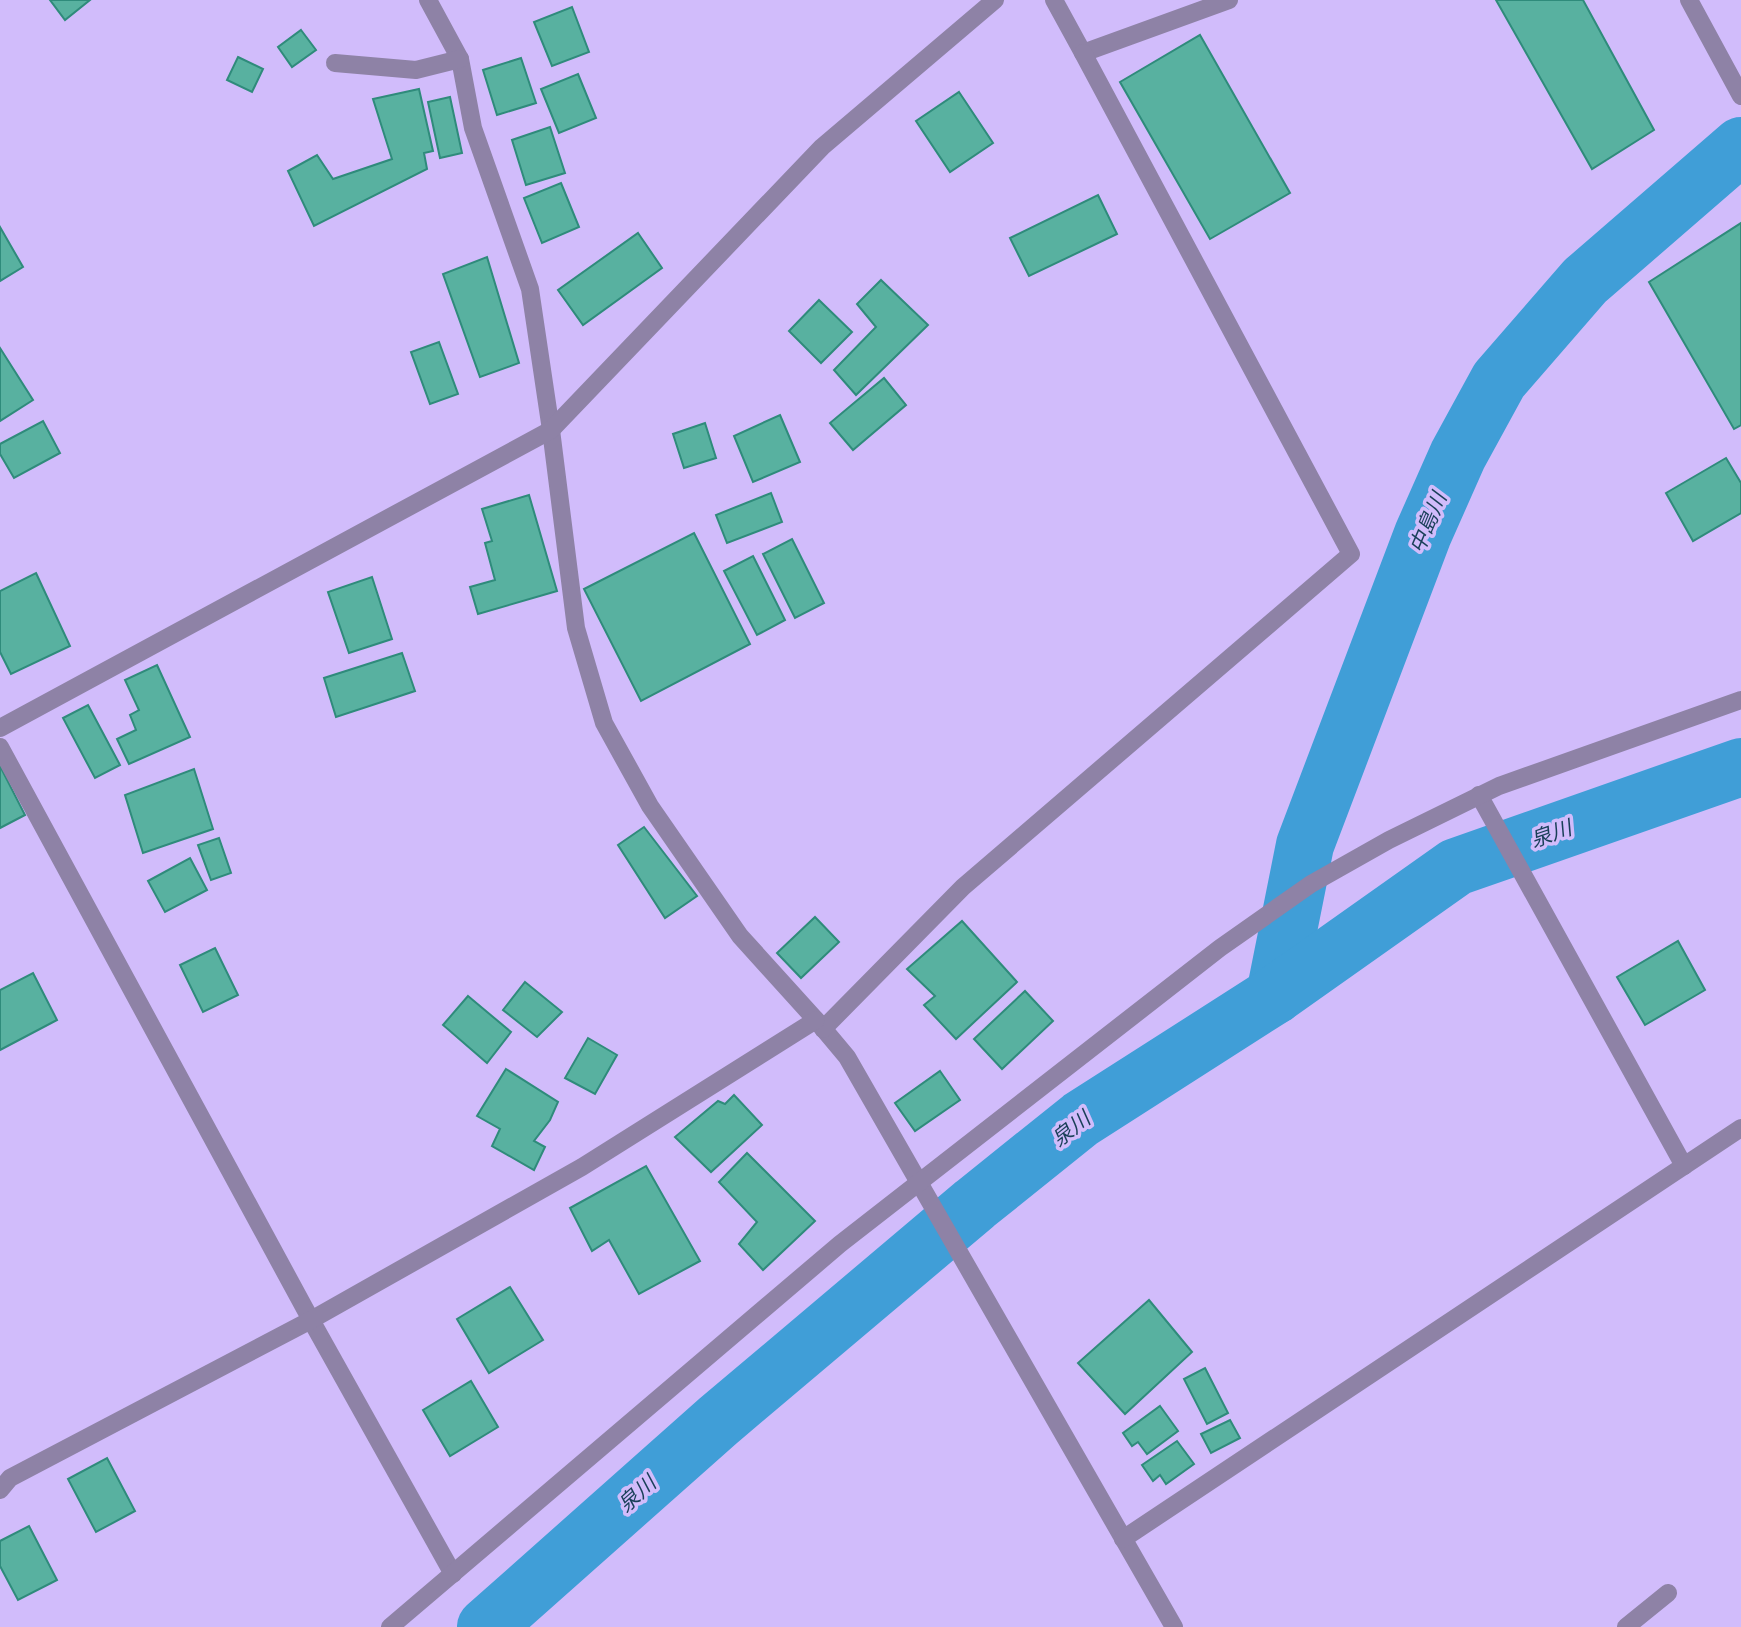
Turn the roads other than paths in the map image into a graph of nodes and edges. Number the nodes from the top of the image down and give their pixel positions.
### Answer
1 (428, 0) edge
2 (995, 0) edge
3 (1054, 0) edge
4 (1229, 0) edge
5 (1689, 0) edge
6 (1083, 53) junction
7 (460, 59) junction
8 (335, 63) dead end
9 (1741, 96) edge
10 (551, 430) junction
11 (1741, 700) edge
12 (0, 728) edge
13 (0, 747) edge
14 (1480, 797) junction
15 (820, 1024) junction
16 (1741, 1128) edge
17 (1684, 1166) junction
18 (920, 1184) junction
19 (312, 1320) junction
20 (0, 1490) edge
21 (1124, 1539) junction
22 (453, 1574) junction
23 (1668, 1593) dead end
24 (390, 1627) edge
25 (1174, 1627) edge
26 (1626, 1627) edge

1 - 7 street
2 - 10 street
3 - 6 street
4 - 6 street
5 - 9 street
6 - 15 street
7 - 8 street
7 - 10 street
10 - 12 street
10 - 15 street
11 - 14 street
13 - 19 street
14 - 17 street
14 - 18 street
15 - 18 street
15 - 19 street
16 - 17 street
17 - 21 street
18 - 21 street
18 - 22 street
19 - 20 street
19 - 22 street
21 - 25 street
22 - 24 street
23 - 26 street

